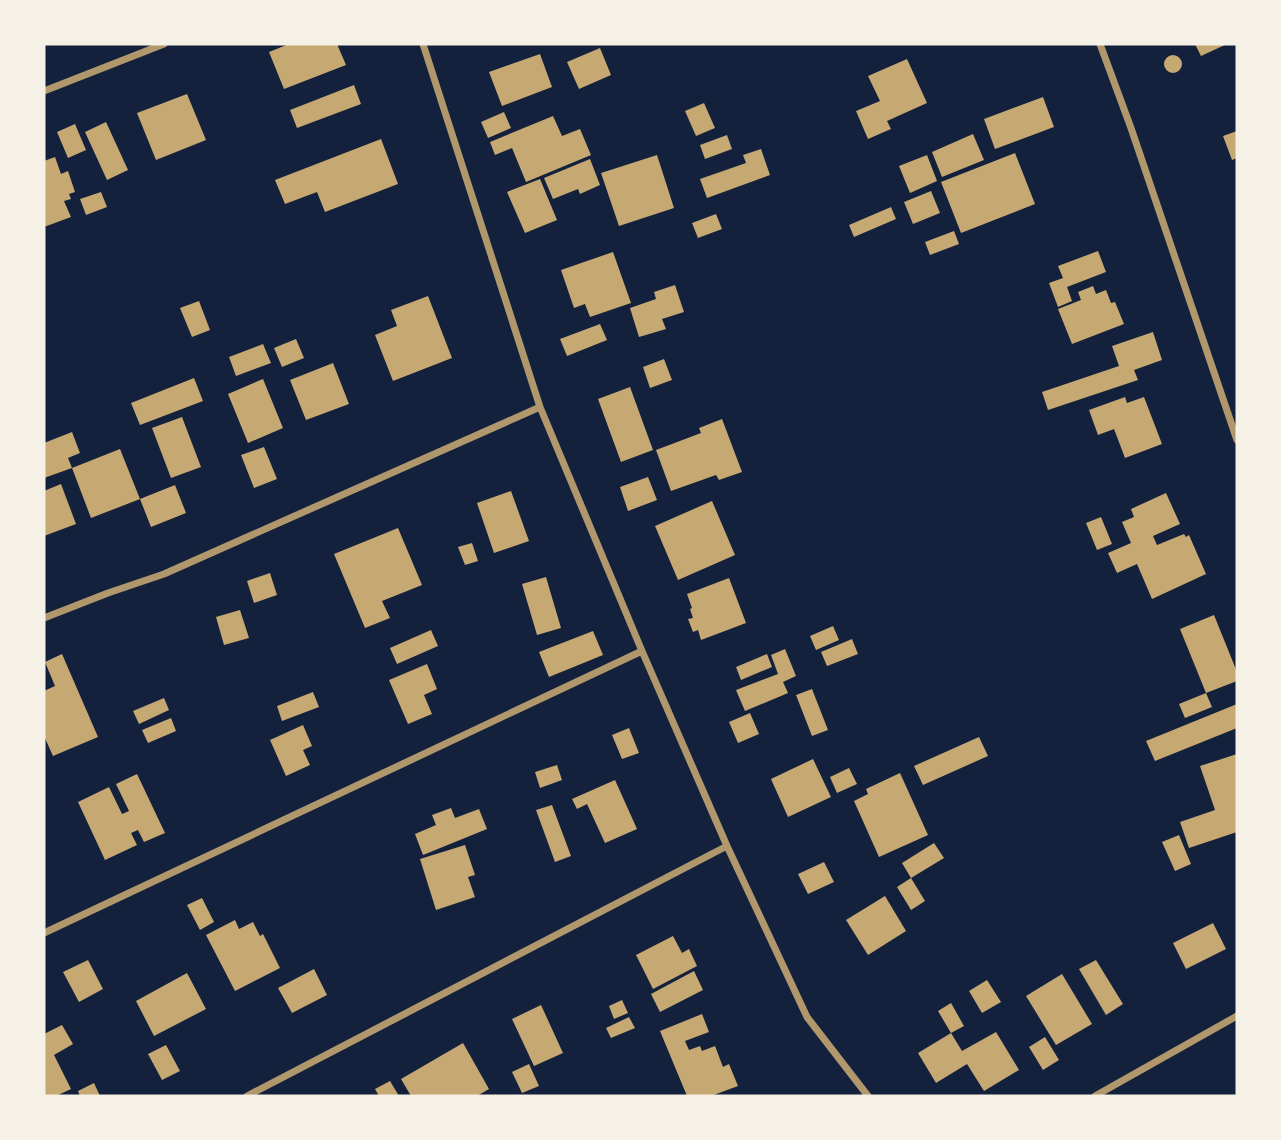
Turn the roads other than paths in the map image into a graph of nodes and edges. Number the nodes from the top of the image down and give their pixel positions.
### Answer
1 (164, 44) edge
2 (423, 44) edge
3 (1100, 44) edge
4 (44, 91) edge
5 (540, 407) junction
6 (1237, 440) edge
7 (44, 618) edge
8 (642, 651) junction
9 (727, 846) junction
10 (44, 933) edge
11 (1237, 1016) edge
12 (247, 1096) edge
13 (868, 1096) edge
14 (1095, 1096) edge

1 - 4 street
2 - 5 street
3 - 6 street
5 - 7 street
5 - 8 street
8 - 9 street
8 - 10 street
9 - 12 street
9 - 13 street
11 - 14 street

